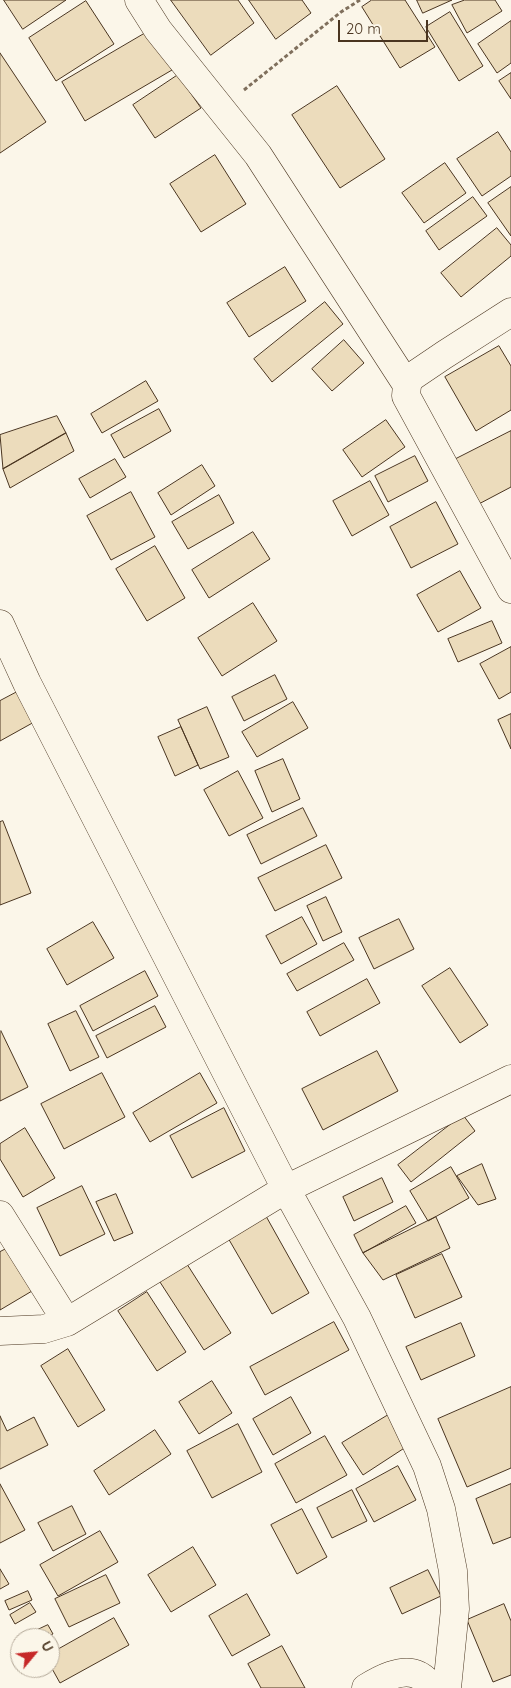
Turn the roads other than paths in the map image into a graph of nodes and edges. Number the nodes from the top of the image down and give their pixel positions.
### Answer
1 (139, 0) edge
2 (511, 312) edge
3 (407, 385) junction
4 (511, 589) edge
5 (0, 624) edge
6 (511, 1079) edge
7 (286, 1189) junction
8 (0, 1215) edge
9 (67, 1322) junction
10 (0, 1331) edge
11 (366, 1688) edge
12 (433, 1688) edge
13 (447, 1688) edge

1 - 3 street
2 - 3 street
3 - 4 street
5 - 7 street
6 - 7 street
7 - 9 street
7 - 13 street
8 - 9 street
9 - 10 street
11 - 12 street

